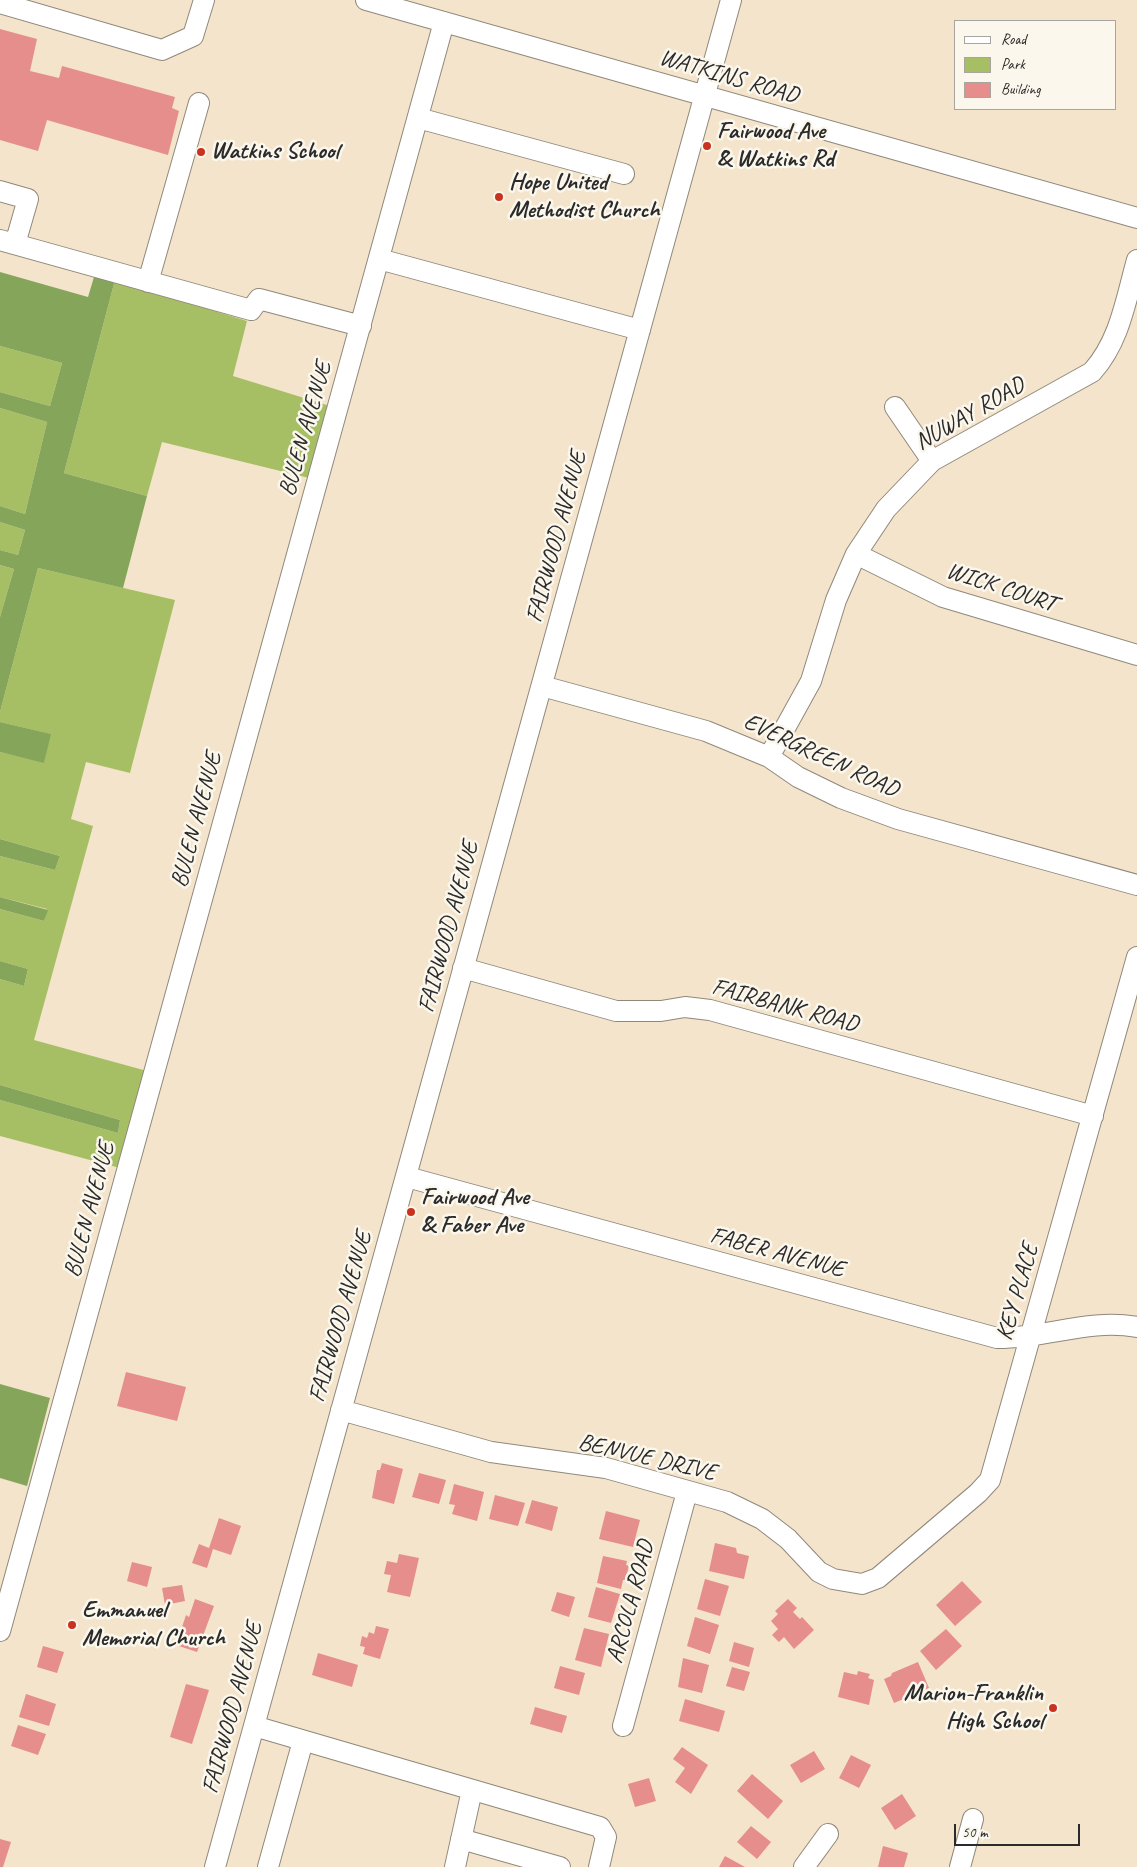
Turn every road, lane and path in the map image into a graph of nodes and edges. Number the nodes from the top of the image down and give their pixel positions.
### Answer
1 (204, 0) edge
2 (366, 0) edge
3 (731, 0) edge
4 (0, 2) edge
5 (444, 22) junction
6 (703, 96) junction
7 (199, 103) dead end
8 (418, 118) junction
9 (624, 174) dead end
10 (0, 192) edge
11 (1137, 218) edge
12 (7, 242) edge
13 (379, 259) junction
14 (1137, 260) edge
15 (148, 282) junction
16 (361, 326) junction
17 (640, 330) junction
18 (895, 407) dead end
19 (932, 461) junction
20 (856, 554) junction
21 (1137, 655) edge
22 (542, 686) junction
23 (768, 757) junction
24 (1137, 885) edge
25 (1137, 957) edge
26 (463, 968) junction
27 (1093, 1116) junction
28 (407, 1177) junction
29 (1137, 1327) edge
30 (1032, 1335) junction
31 (341, 1410) junction
32 (687, 1492) junction
33 (862, 1584) joint
34 (0, 1631) edge
35 (254, 1726) junction
36 (623, 1726) dead end
37 (303, 1741) junction
38 (472, 1790) junction
39 (973, 1819) dead end
40 (828, 1834) dead end
41 (461, 1839) junction
42 (219, 1866) edge
43 (268, 1867) edge
44 (455, 1867) edge
45 (560, 1867) edge
46 (599, 1867) edge
47 (804, 1867) edge
48 (960, 1867) edge

1 - 4 street
2 - 5 street, WATKINS ROAD
3 - 6 street, FAIRWOOD AVENUE
5 - 6 street, WATKINS ROAD
5 - 8 street, BULEN AVENUE
6 - 11 street, WATKINS ROAD
6 - 17 street, FAIRWOOD AVENUE
7 - 15 street
8 - 9 street
8 - 13 street, BULEN AVENUE
10 - 12 street
12 - 15 street
13 - 16 street, BULEN AVENUE
13 - 17 street
14 - 19 street, NUWAY ROAD
15 - 16 street
16 - 34 street, BULEN AVENUE
17 - 22 street, FAIRWOOD AVENUE
18 - 19 street
19 - 20 street, NUWAY ROAD
20 - 21 street, WICK COURT
20 - 23 street, NUWAY ROAD
22 - 23 street, EVERGREEN ROAD
22 - 26 street, FAIRWOOD AVENUE
23 - 24 street, EVERGREEN ROAD
25 - 27 street, KEY PLACE
26 - 27 street, FAIRBANK ROAD
26 - 28 street, FAIRWOOD AVENUE
27 - 30 street, KEY PLACE
28 - 30 street, FABER AVENUE
28 - 31 street, FAIRWOOD AVENUE
29 - 30 street, FABER AVENUE
30 - 33 street, KEY PLACE
31 - 32 street, BENVUE DRIVE
31 - 35 street, FAIRWOOD AVENUE
32 - 33 street, BENVUE DRIVE
32 - 36 street, ARCOLA ROAD
35 - 37 street
35 - 42 street, FAIRWOOD AVENUE
37 - 38 street
37 - 43 street
38 - 41 street
38 - 46 street
39 - 48 street
40 - 47 street
41 - 44 street
41 - 45 street

